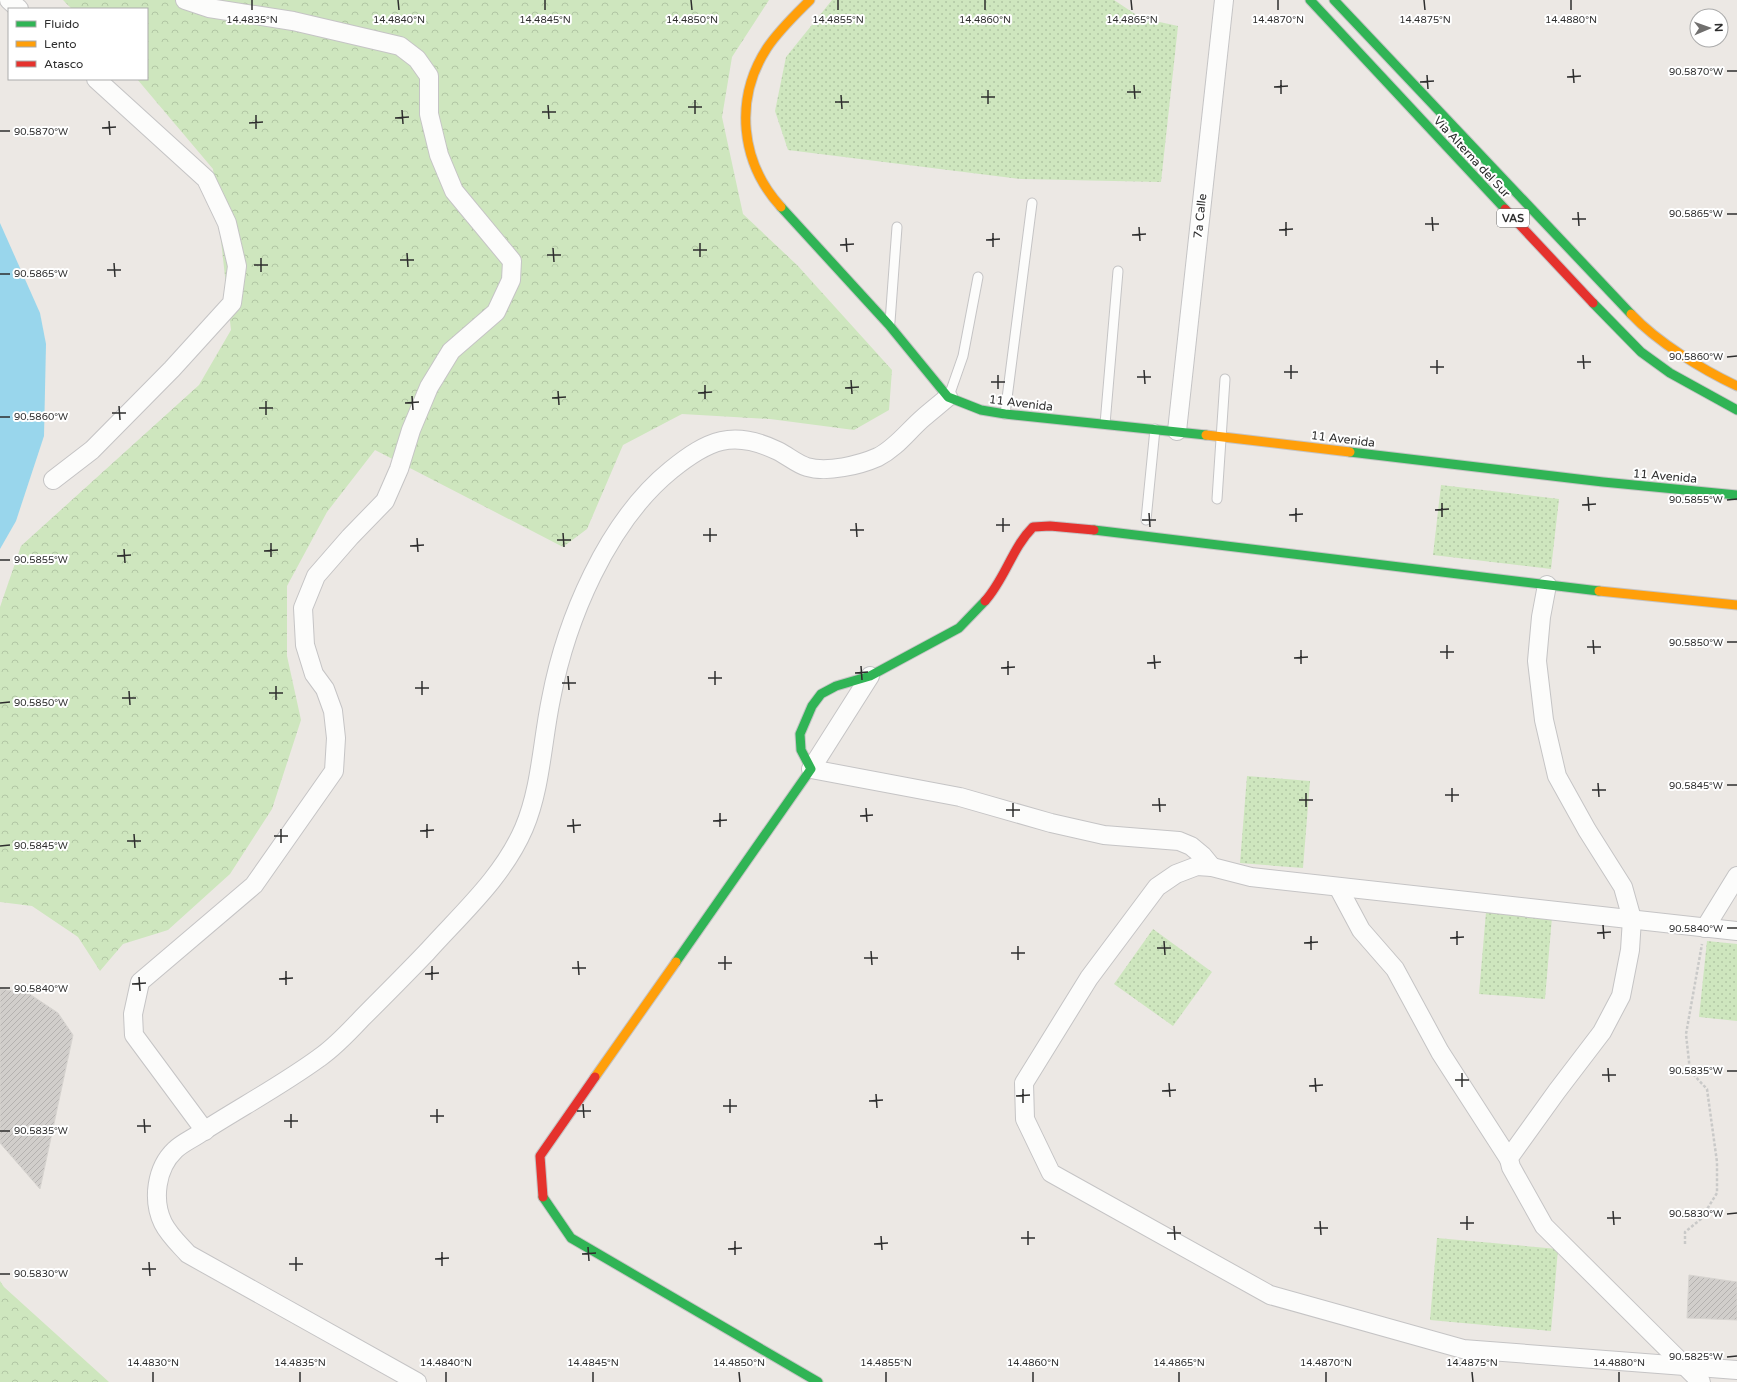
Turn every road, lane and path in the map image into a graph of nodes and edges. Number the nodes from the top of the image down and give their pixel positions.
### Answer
1 (9, 0) edge
2 (185, 0) edge
3 (810, 0) edge
4 (1224, 0) edge
5 (1310, 0) edge
6 (1334, 0) edge
7 (18, 8) edge
8 (97, 80) edge
9 (1032, 203) dead end
10 (897, 227) dead end
11 (1118, 271) dead end
12 (978, 277) dead end
13 (889, 325) junction
14 (1225, 379) dead end
15 (1737, 386) edge
16 (948, 397) junction
17 (1737, 410) edge
18 (1005, 414) junction
19 (1105, 424) junction
20 (1155, 429) junction
21 (1177, 431) junction
22 (1222, 437) junction
23 (53, 480) dead end
24 (1737, 495) edge
25 (1217, 499) dead end
26 (1146, 520) dead end
27 (1547, 585) junction
28 (1737, 605) edge
29 (870, 676) junction
30 (811, 769) junction
31 (1212, 867) junction
32 (1737, 876) edge
33 (1338, 887) junction
34 (1632, 920) junction
35 (1705, 928) junction
36 (1737, 931) edge
37 (205, 1131) junction
38 (1510, 1159) junction
39 (1685, 1244) dead end
40 (1684, 1366) junction
41 (1737, 1370) edge
42 (417, 1382) edge
43 (818, 1382) edge
44 (1701, 1382) edge

1 - 7 street
2 - 37 street
3 - 13 main road
4 - 21 street, 7a Calle
5 - 17 main road, Vía Alterna del Sur / VAS
6 - 15 main road, Vía Alterna del Sur / VAS
8 - 23 street
9 - 18 lane
10 - 13 lane
11 - 19 lane
12 - 16 lane
13 - 16 main road
14 - 22 lane
16 - 18 main road, 11 Avenida
16 - 37 street
18 - 19 main road, 11 Avenida
19 - 20 main road, 11 Avenida
20 - 21 main road, 11 Avenida
20 - 26 lane
21 - 22 main road, 11 Avenida
22 - 24 main road, 11 Avenida
22 - 25 lane
27 - 28 main road
27 - 29 main road
27 - 34 street
29 - 30 street
29 - 30 main road
30 - 31 street
30 - 43 main road
31 - 33 street
31 - 40 street
32 - 35 street
33 - 34 street
33 - 38 street
34 - 35 street
34 - 38 street
35 - 36 street
35 - 39 path
37 - 42 street
38 - 40 street
40 - 41 street
40 - 44 street

